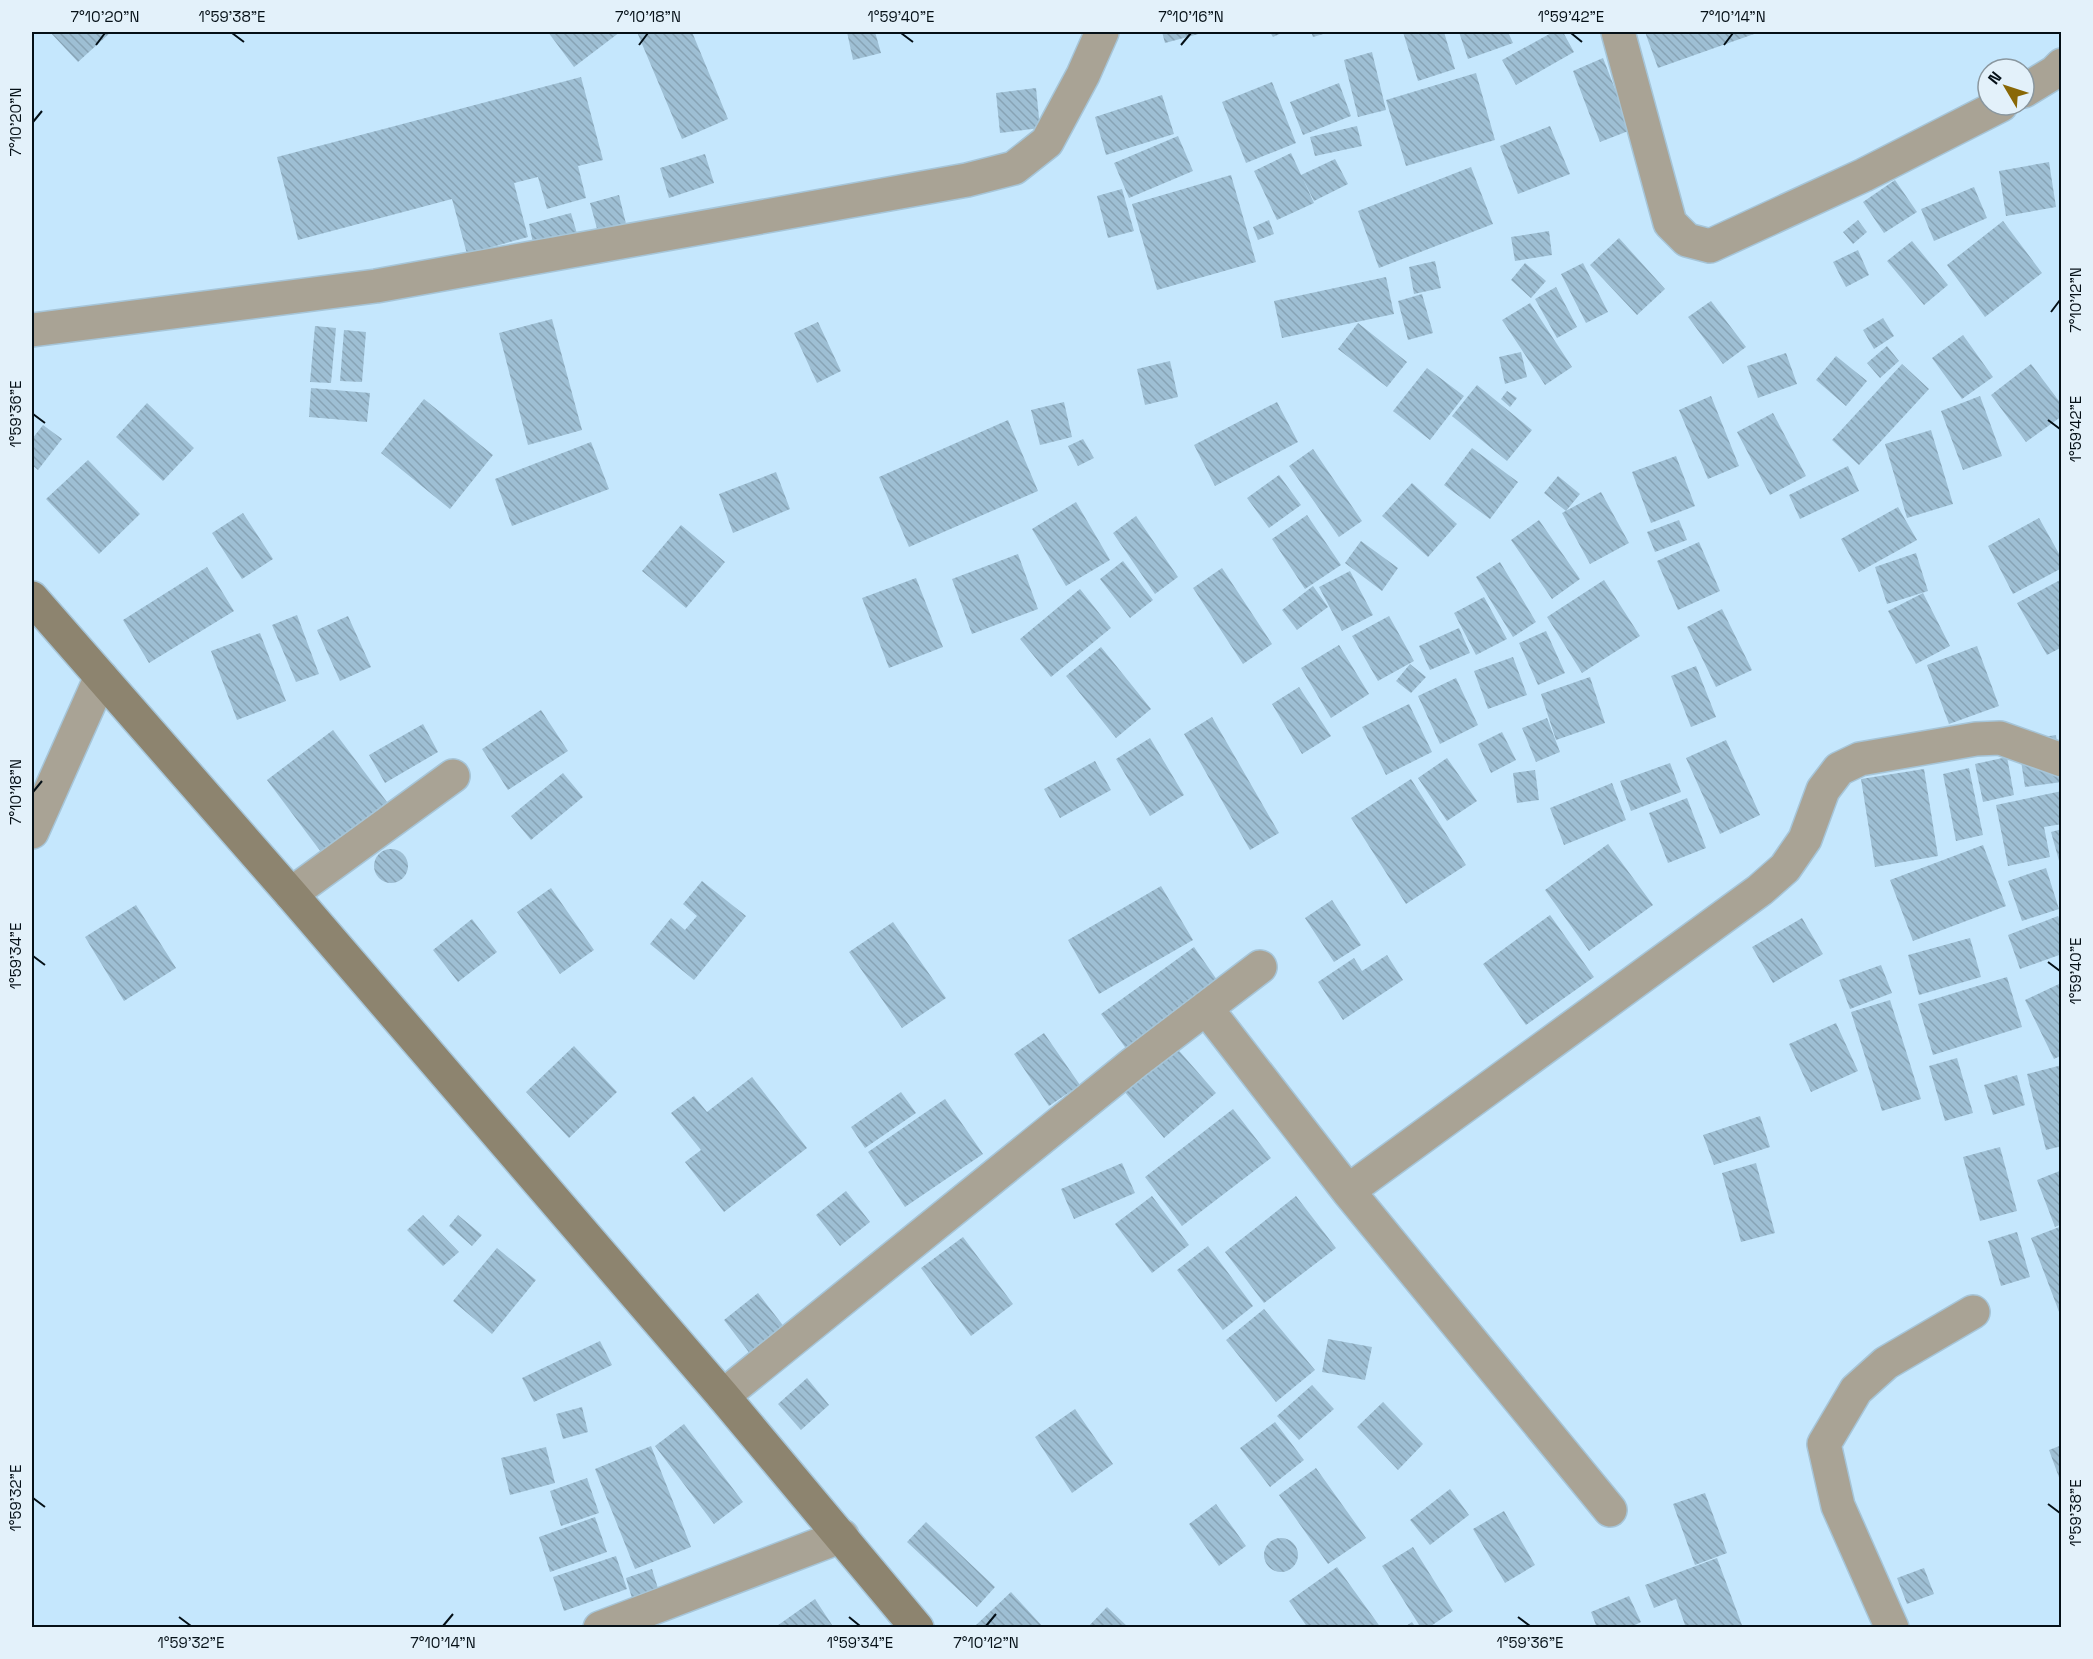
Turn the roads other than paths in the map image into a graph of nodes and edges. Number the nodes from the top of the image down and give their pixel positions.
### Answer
1 (1102, 32) edge
2 (1618, 32) edge
3 (2061, 65) edge
4 (2036, 84) edge
5 (1978, 117) edge
6 (32, 330) edge
7 (32, 598) edge
8 (101, 677) junction
9 (2061, 760) edge
10 (453, 776) dead end
11 (32, 832) edge
12 (291, 894) junction
13 (1260, 968) dead end
14 (1206, 1008) junction
15 (1348, 1191) junction
16 (1973, 1312) dead end
17 (723, 1396) junction
18 (1610, 1510) dead end
19 (842, 1536) junction
20 (600, 1628) edge
21 (916, 1628) edge
22 (1892, 1628) edge

1 - 6 street
2 - 5 street
3 - 4 street
7 - 8 main road
8 - 11 street
8 - 12 main road
9 - 15 street
10 - 12 street
12 - 17 main road
13 - 14 street
14 - 15 street
14 - 17 street
15 - 18 street
16 - 22 street
17 - 19 main road
19 - 20 street
19 - 21 main road

